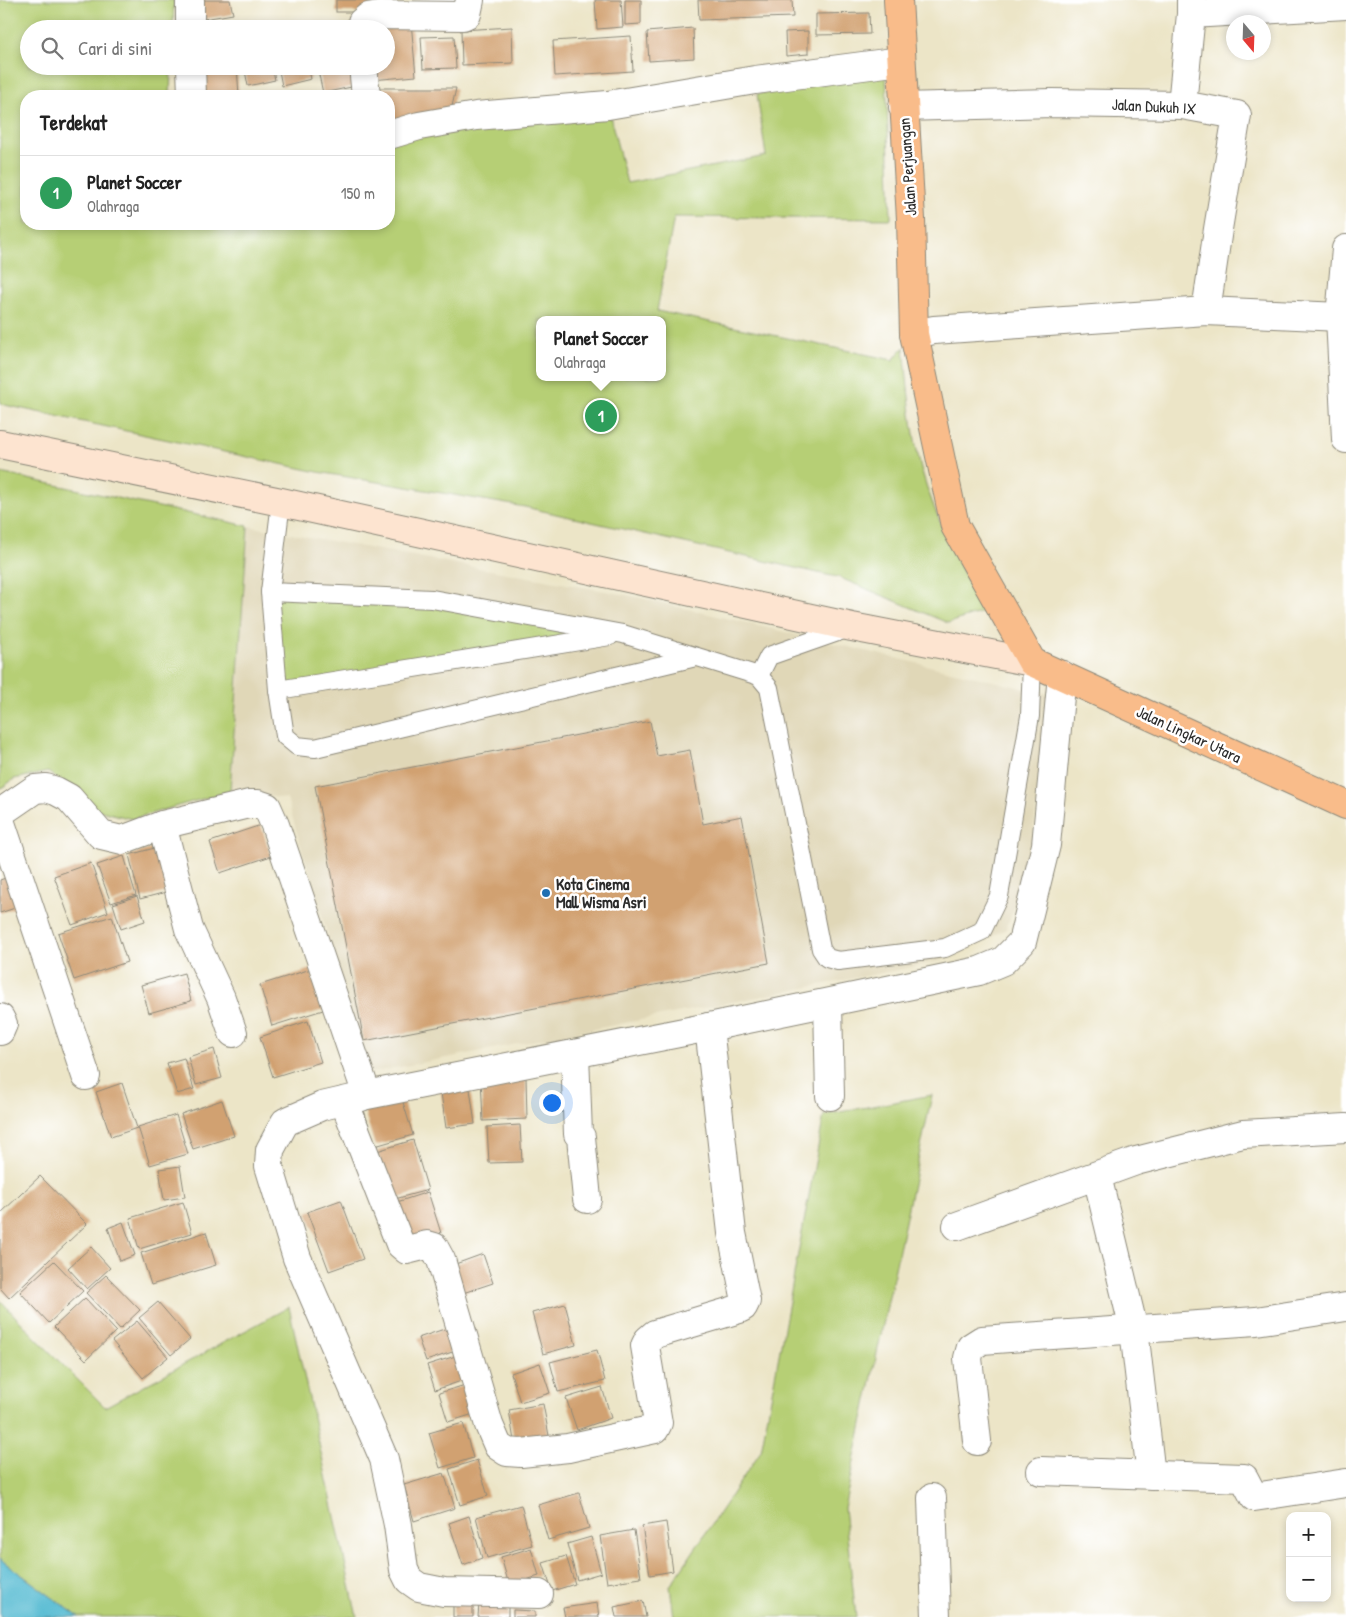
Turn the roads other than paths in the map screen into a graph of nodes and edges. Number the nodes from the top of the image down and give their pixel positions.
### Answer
1 (190, 0) edge
2 (470, 0) edge
3 (898, 0) edge
4 (1346, 5) edge
5 (1191, 7) edge
6 (373, 14) edge
7 (190, 20) edge
8 (901, 61) junction
9 (191, 75) edge
10 (365, 75) edge
11 (192, 90) edge
12 (366, 90) edge
13 (1182, 105) junction
14 (903, 107) junction
15 (395, 133) edge
16 (1346, 249) edge
17 (1206, 311) junction
18 (1340, 317) junction
19 (914, 334) junction
20 (1346, 439) edge
21 (0, 444) edge
22 (281, 502) junction
23 (270, 592) junction
24 (852, 627) junction
25 (623, 634) junction
26 (696, 657) junction
27 (1032, 662) junction
28 (1062, 675) junction
29 (759, 676) junction
30 (278, 690) junction
31 (1346, 805) edge
32 (0, 813) edge
33 (0, 820) edge
34 (162, 825) junction
35 (828, 1003) junction
36 (0, 1018) edge
37 (709, 1027) junction
38 (0, 1031) edge
39 (233, 1032) dead end
40 (575, 1054) junction
41 (86, 1076) dead end
42 (830, 1096) dead end
43 (356, 1098) junction
44 (1346, 1128) edge
45 (1097, 1176) junction
46 (587, 1199) dead end
47 (957, 1226) dead end
48 (1346, 1306) edge
49 (1134, 1330) junction
50 (977, 1441) dead end
51 (1041, 1471) dead end
52 (1151, 1475) junction
53 (1346, 1483) edge
54 (932, 1498) dead end
55 (539, 1594) dead end
56 (936, 1617) edge

1 - 7 street
2 - 6 street
3 - 8 main road, Jalan Perjuangan
4 - 5 street
5 - 13 street
8 - 14 main road, Jalan Perjuangan
8 - 15 street
9 - 11 street
10 - 12 street
13 - 14 street, Jalan Dukuh IX
13 - 17 street, Jalan Dukuh IX
14 - 19 main road, Jalan Perjuangan
16 - 18 street
17 - 18 street
17 - 19 street
18 - 20 street
19 - 27 main road, Jalan Perjuangan
21 - 22 street
22 - 23 lane
22 - 24 street
23 - 25 lane
23 - 30 lane
24 - 27 street
24 - 29 lane
25 - 26 lane
25 - 30 lane
26 - 29 lane
26 - 30 lane
27 - 28 main road, Jalan Lingkar Utara
27 - 29 lane
28 - 31 main road, Jalan Lingkar Utara
28 - 35 street
32 - 34 street
33 - 41 street
34 - 39 street
34 - 43 street
35 - 37 street
35 - 42 street
36 - 38 street
37 - 40 street
37 - 43 street
40 - 43 street
40 - 46 street
43 - 55 street
44 - 45 street
45 - 47 street
45 - 49 street
48 - 49 street
49 - 50 street
49 - 52 street
51 - 52 street
52 - 53 street
54 - 56 street

